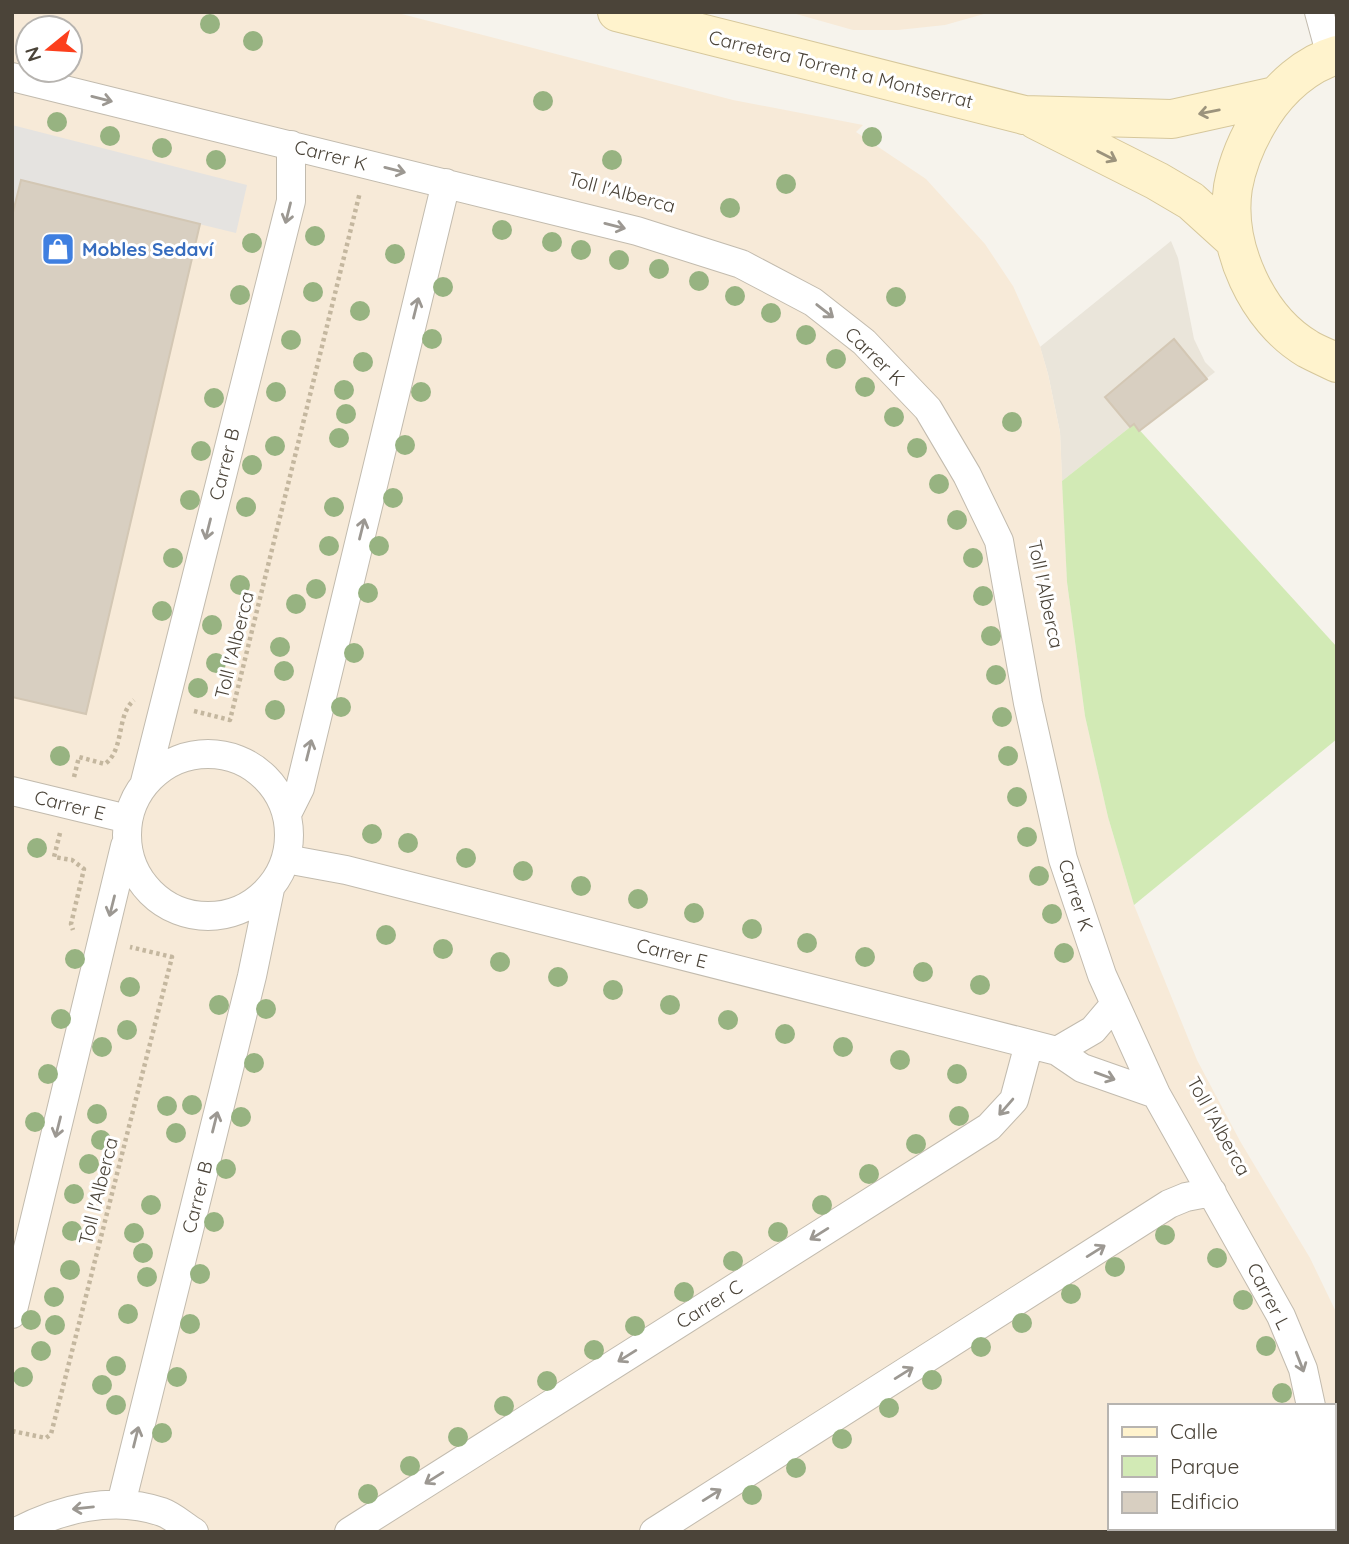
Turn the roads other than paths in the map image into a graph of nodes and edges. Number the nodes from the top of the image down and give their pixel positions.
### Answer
1 (617, 12) edge
2 (1318, 12) edge
3 (1334, 55) edge
4 (12, 76) edge
5 (1275, 96) junction
6 (1024, 115) junction
7 (291, 145) junction
8 (446, 183) junction
9 (1234, 240) junction
10 (1337, 363) edge
11 (145, 782) junction
12 (12, 791) edge
13 (287, 814) junction
14 (127, 830) junction
15 (286, 859) junction
16 (270, 889) junction
17 (1115, 1004) junction
18 (1029, 1044) junction
19 (1057, 1051) junction
20 (1156, 1094) junction
21 (1213, 1192) junction
22 (12, 1314) edge
23 (1311, 1404) edge
24 (121, 1504) junction
25 (16, 1532) edge
26 (194, 1532) edge
27 (349, 1532) edge
28 (654, 1532) edge

1 - 6 main road, Carretera Torrent a Montserrat
2 - 3 street
3 - 5 main road
4 -> 7 street, Carrer K
5 -> 6 main road
5 - 9 main road
6 -> 9 main road
7 -> 8 street, Carrer K
7 -> 11 street, Carrer B
13 -> 8 street
8 -> 17 street, Carrer K
9 - 10 main road
11 - 13 street
11 - 14 street
12 - 14 street, Carrer E
13 - 15 street
14 - 16 street
14 -> 22 street
15 - 16 street
15 - 18 street, Carrer E
24 -> 16 street, Carrer B
17 - 19 street
17 - 20 street, Carrer K
18 - 19 street, Carrer E
18 -> 27 street, Carrer C
19 -> 20 street, Carrer E
20 - 21 street, Carrer K
21 -> 23 street, Carrer L
28 -> 21 street
24 -> 25 street
24 - 26 street

